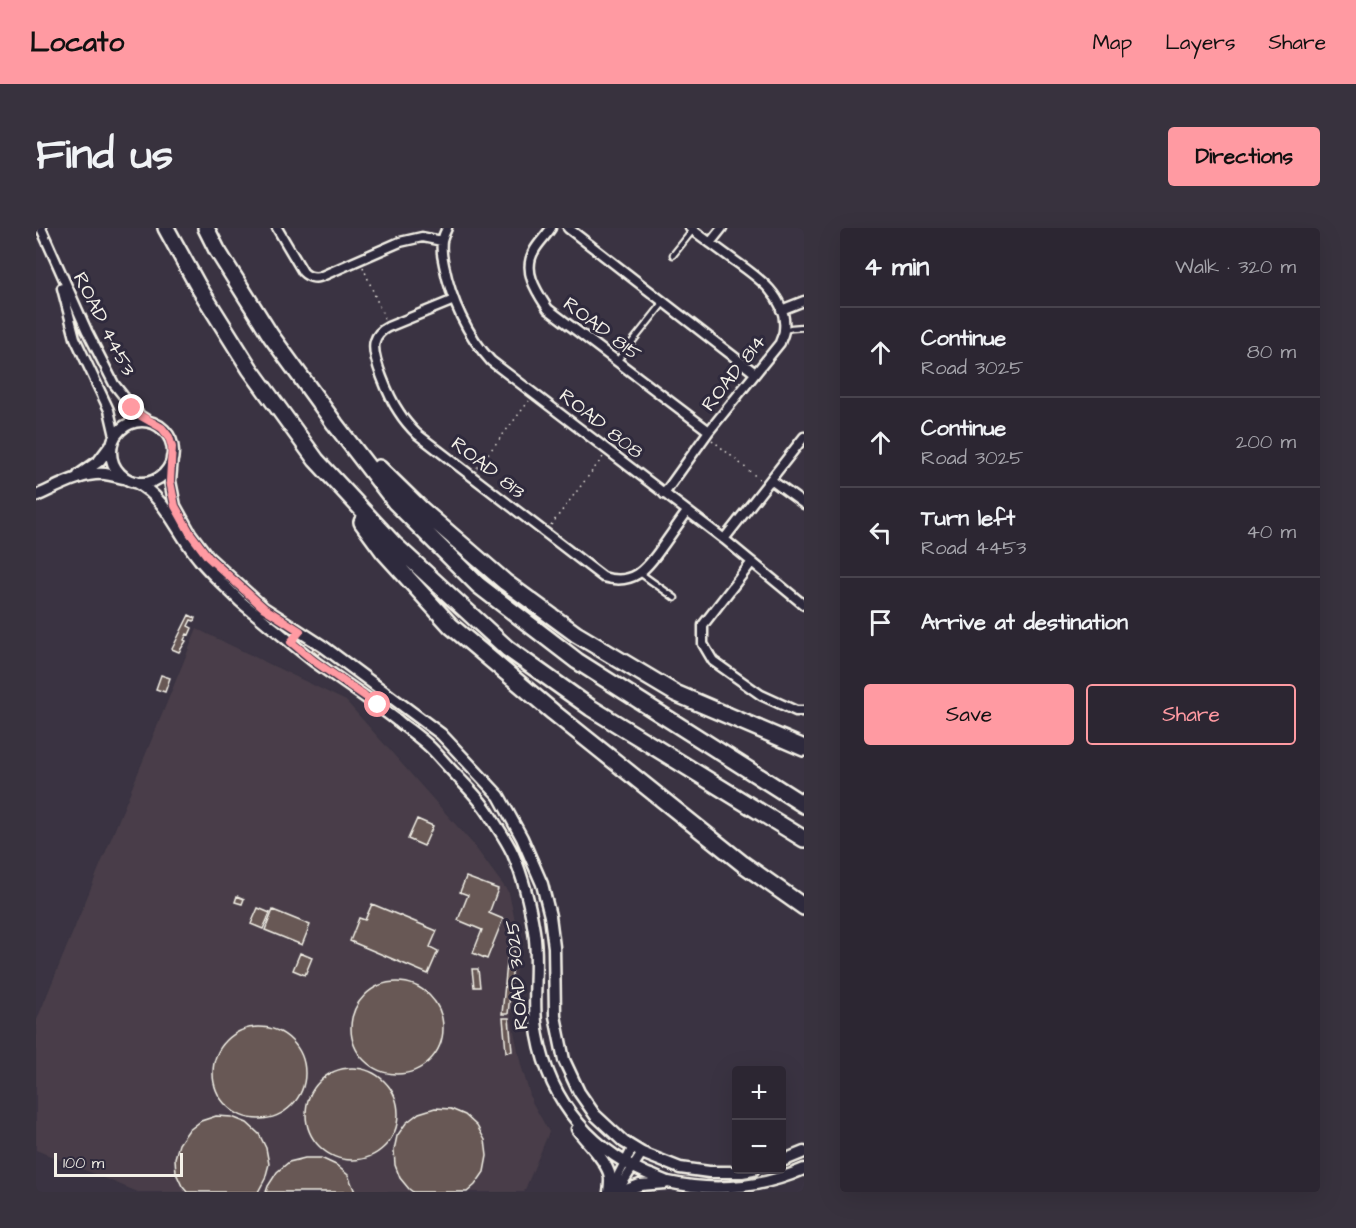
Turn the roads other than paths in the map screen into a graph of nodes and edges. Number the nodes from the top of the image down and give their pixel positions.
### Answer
1 (41, 228) edge
2 (166, 228) edge
3 (206, 228) edge
4 (276, 228) edge
5 (447, 228) edge
6 (551, 228) edge
7 (568, 228) edge
8 (722, 228) edge
9 (692, 229) edge
10 (442, 241) junction
11 (710, 243) junction
12 (674, 255) dead end
13 (55, 262) junction
14 (454, 300) junction
15 (804, 301) edge
16 (664, 302) junction
17 (781, 310) junction
18 (804, 327) edge
19 (784, 330) junction
20 (617, 361) junction
21 (755, 374) junction
22 (152, 423) junction
23 (335, 424) junction
24 (708, 433) junction
25 (804, 437) edge
26 (113, 440) junction
27 (172, 458) junction
28 (316, 460) junction
29 (131, 480) junction
30 (769, 482) junction
31 (66, 483) junction
32 (664, 494) junction
33 (36, 496) edge
34 (804, 504) edge
35 (687, 512) junction
36 (724, 539) junction
37 (752, 561) junction
38 (640, 573) junction
39 (675, 598) dead end
40 (804, 605) edge
41 (300, 631) junction
42 (291, 642) junction
43 (338, 658) junction
44 (328, 671) junction
45 (804, 711) edge
46 (441, 734) junction
47 (430, 747) junction
48 (804, 748) edge
49 (804, 804) edge
50 (804, 839) edge
51 (804, 907) edge
52 (562, 1103) junction
53 (638, 1150) junction
54 (804, 1152) edge
55 (786, 1159) edge
56 (629, 1165) junction
57 (804, 1169) edge
58 (732, 1172) edge
59 (669, 1182) junction
60 (609, 1192) edge
61 (619, 1192) edge

1 - 13 street, ROAD 4453
2 - 28 highway
3 - 23 highway
4 - 10 street
5 - 10 street, ROAD 808
6 - 20 street, ROAD 815
7 - 16 street
8 - 11 street
9 - 11 street, ROAD 814
9 - 12 lane
10 - 14 street, ROAD 808
11 - 17 street, ROAD 814
13 - 22 street, ROAD 4453
13 - 26 street, ROAD 4453
14 - 32 street, ROAD 808
14 - 38 street, ROAD 813
15 - 17 street
16 - 20 lane
16 - 21 street
17 - 19 street, ROAD 814
18 - 19 lane
19 - 21 street, ROAD 814
20 - 24 street, ROAD 815
21 - 24 street, ROAD 814
22 - 26 street
22 - 27 street
23 - 48 highway
23 - 49 highway
24 - 32 street, ROAD 814
25 - 30 street
26 - 29 street
26 - 31 street
27 - 29 street
27 - 41 street, ROAD 3025
28 - 50 highway
28 - 51 highway
29 - 31 street
29 - 42 street, ROAD 3025
30 - 34 street
30 - 36 street
31 - 33 street
32 - 35 street, ROAD 808
35 - 36 street, ROAD 808
35 - 38 street
36 - 37 street, ROAD 808
37 - 40 street, ROAD 808
37 - 45 street
38 - 39 lane
41 - 42 street
41 - 43 street, ROAD 3025
42 - 44 street, ROAD 3025
43 - 44 street
43 - 46 street, ROAD 3025
44 - 47 street, ROAD 3025
46 - 47 street
46 - 53 street, ROAD 3025
47 - 52 street, ROAD 3025
52 - 56 street, ROAD 3025
52 - 60 street
53 - 56 street
53 - 58 street, ROAD 3025
54 - 55 street
56 - 59 street, ROAD 3025
56 - 60 street
56 - 61 street
57 - 59 street, ROAD 3025
59 - 61 street

